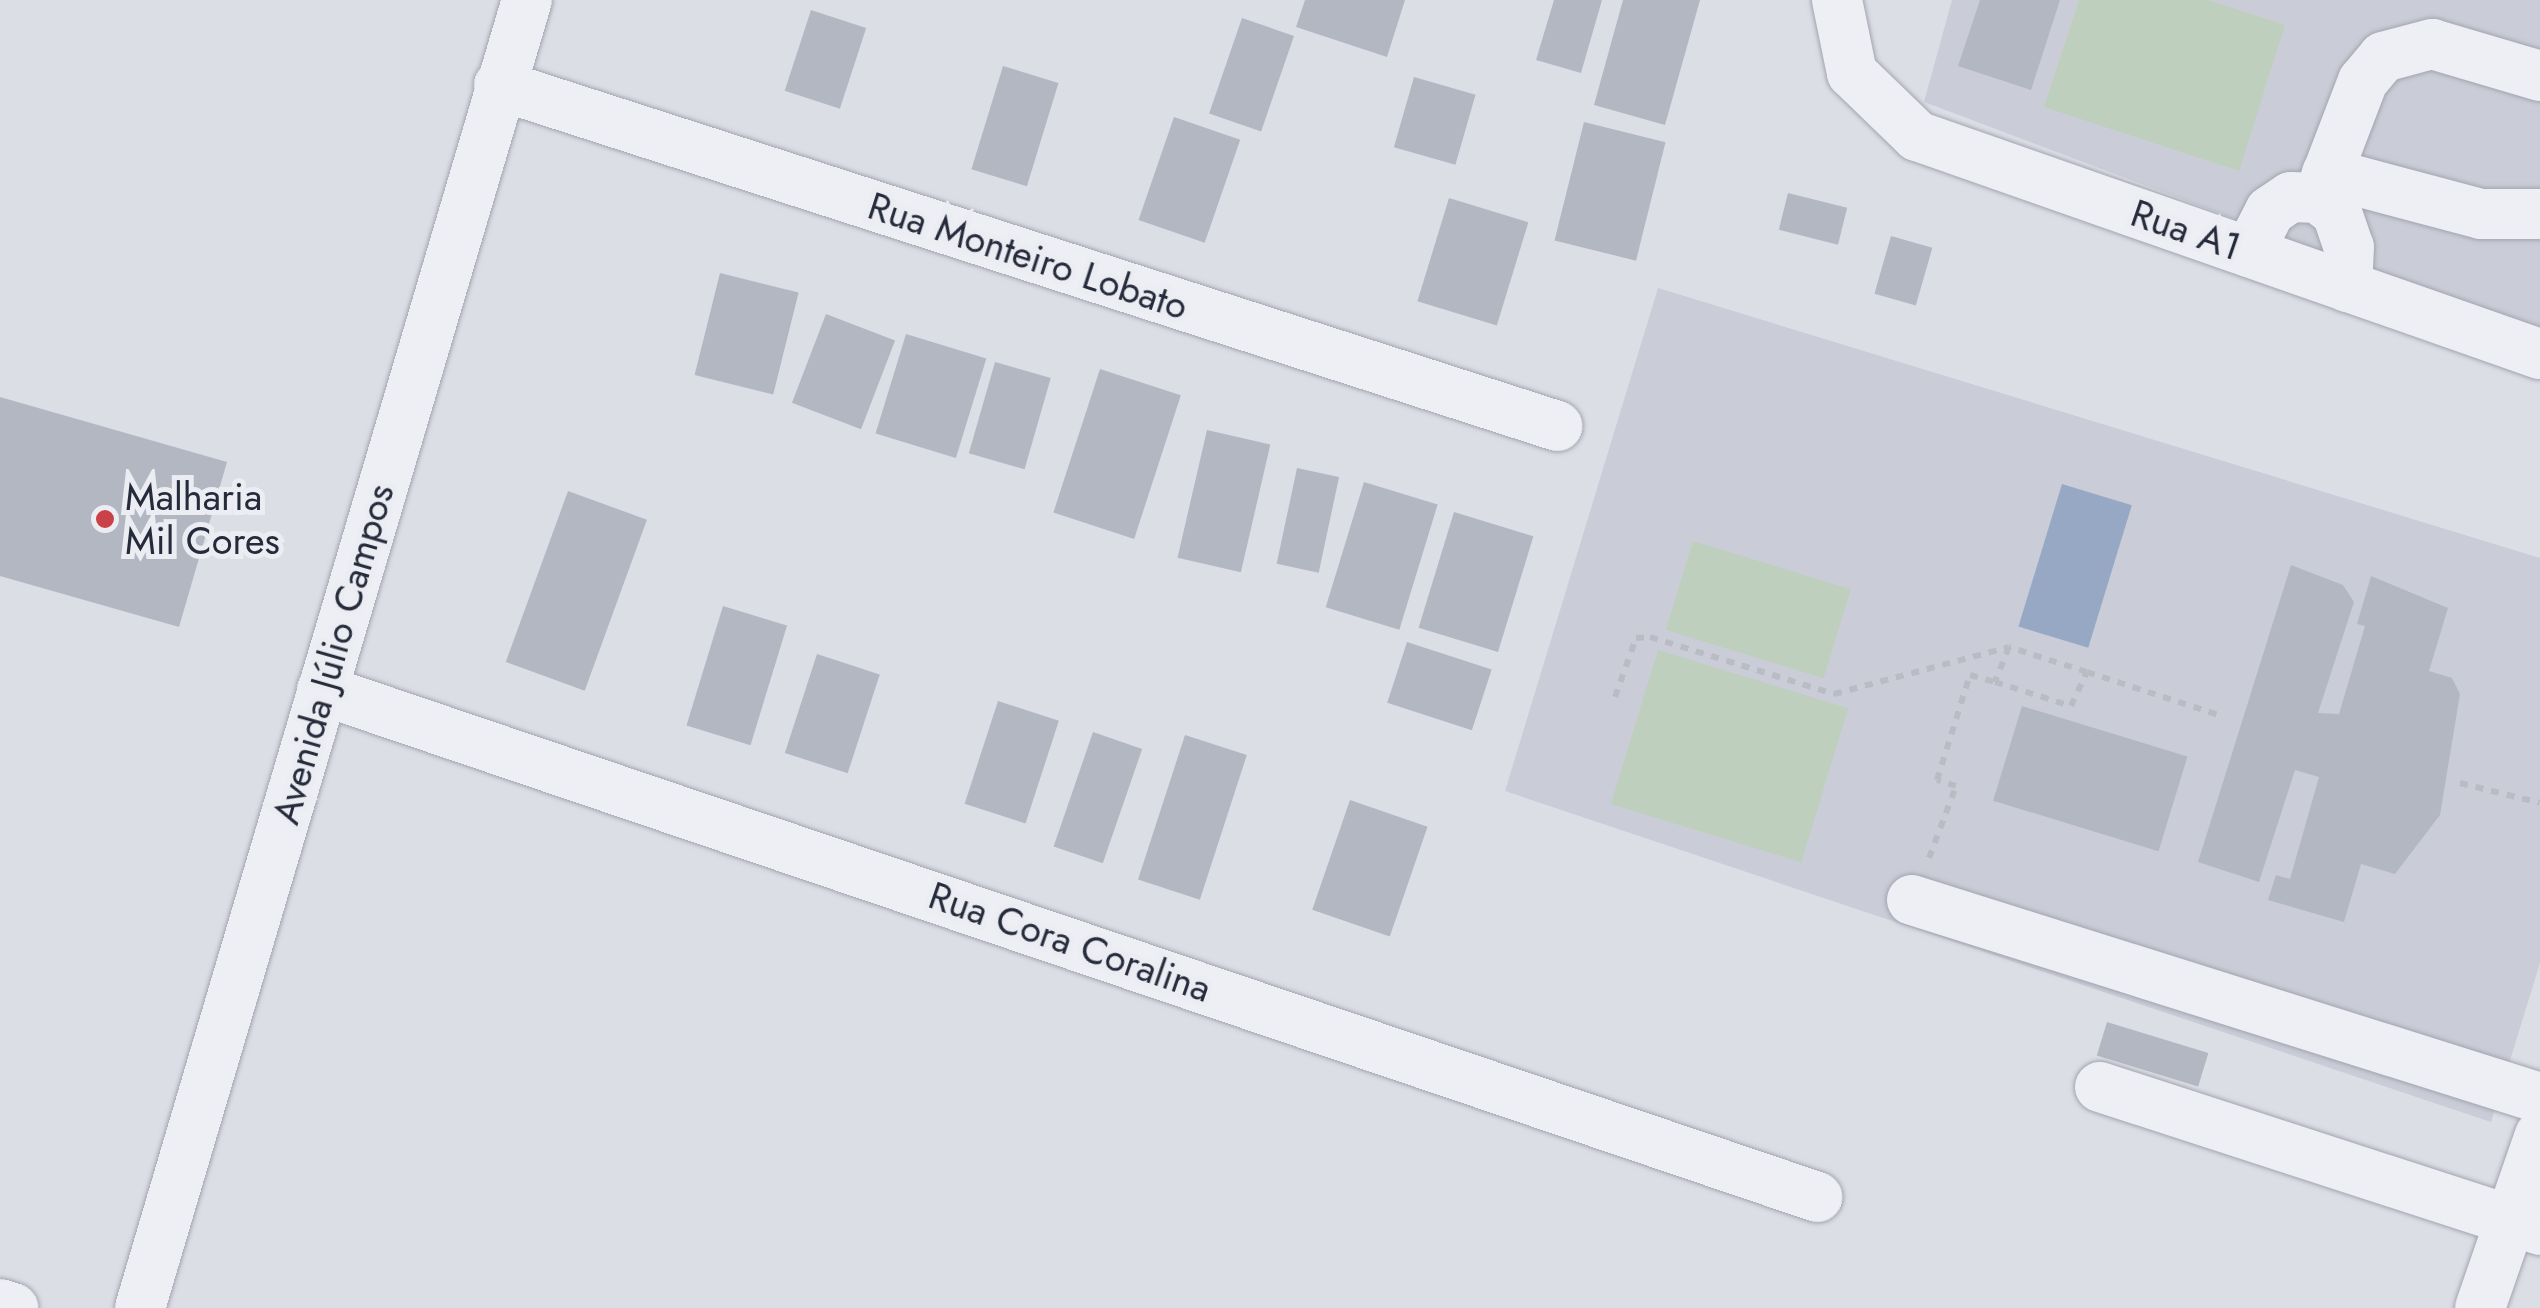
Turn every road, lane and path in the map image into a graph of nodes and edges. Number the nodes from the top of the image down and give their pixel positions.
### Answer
1 (526, 0) edge
2 (1837, 0) edge
3 (2540, 76) edge
4 (499, 85) junction
5 (2322, 185) junction
6 (2540, 214) edge
7 (2248, 252) junction
8 (2347, 286) junction
9 (2540, 354) edge
10 (1557, 426) dead end
11 (2009, 648) junction
12 (2088, 672) junction
13 (1996, 682) junction
14 (322, 690) junction
15 (1615, 697) dead end
16 (2222, 716) dead end
17 (2460, 783) dead end
18 (2540, 804) edge
19 (1912, 900) joint
20 (2100, 1087) dead end
21 (2540, 1098) edge
22 (2540, 1134) edge
23 (1817, 1197) dead end
24 (2524, 1225) edge
25 (0, 1304) edge
26 (13, 1308) edge
27 (140, 1308) edge
28 (2480, 1308) edge

1 - 4 street, Avenida Júlio Campos
2 - 7 street, Rua A1
3 - 5 street
4 - 10 street, Rua Monteiro Lobato
4 - 14 street, Avenida Júlio Campos
5 - 6 street
5 - 7 street
5 - 8 street
7 - 8 street, Rua A1
8 - 9 street, Rua A1
11 - 12 path
11 - 13 path
11 - 15 path
12 - 13 path
12 - 16 path
13 - 19 path
14 - 23 street, Rua Cora Coralina
14 - 27 street, Avenida Júlio Campos
17 - 18 path
19 - 21 street
20 - 24 street
22 - 24 street
24 - 28 street
25 - 26 street

